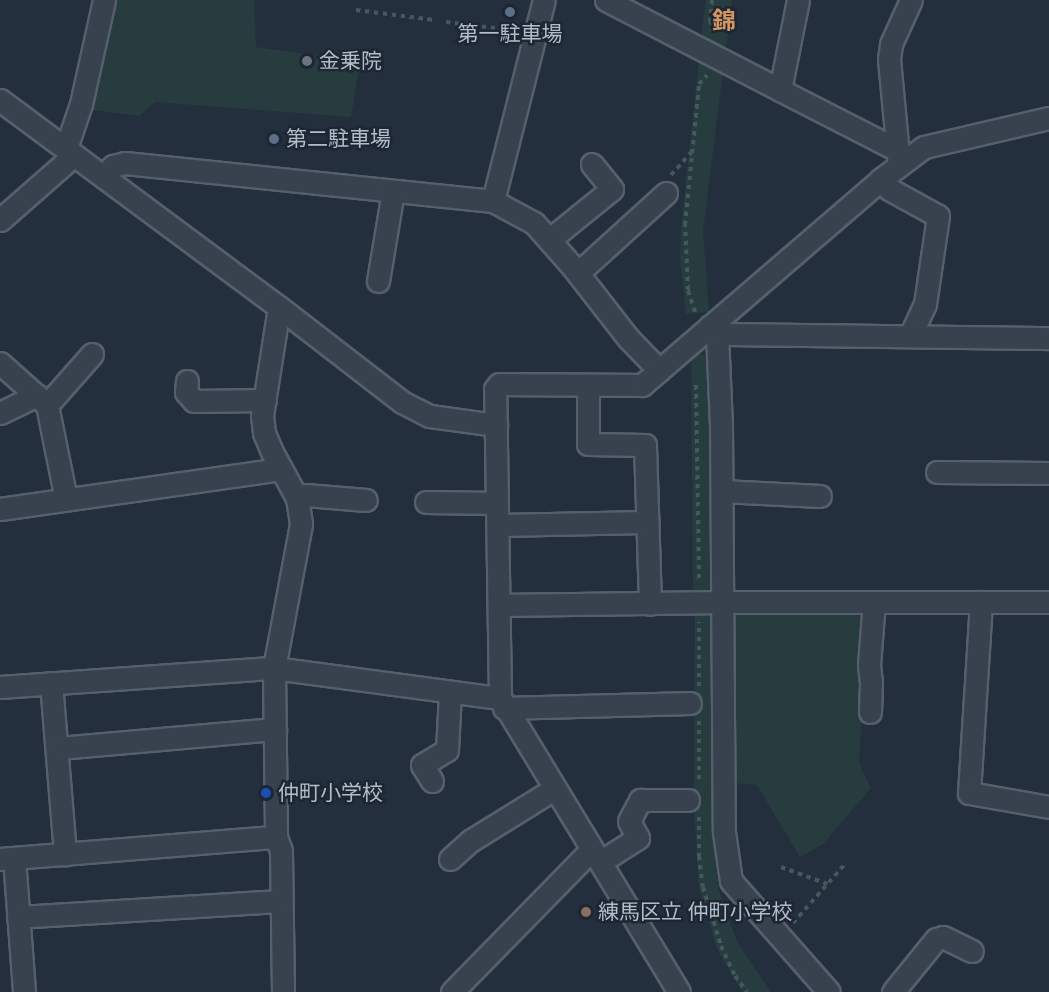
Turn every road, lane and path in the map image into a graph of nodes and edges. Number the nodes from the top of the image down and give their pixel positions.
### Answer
1 (104, 0) edge
2 (544, 0) edge
3 (606, 0) edge
4 (798, 0) edge
5 (911, 0) edge
6 (356, 10) dead end
7 (434, 20) dead end
8 (446, 22) dead end
9 (535, 34) junction
10 (780, 90) junction
11 (0, 100) edge
12 (1049, 118) edge
13 (692, 151) dead end
14 (70, 152) junction
15 (898, 157) junction
16 (592, 164) dead end
17 (104, 176) junction
18 (880, 180) junction
19 (393, 191) junction
20 (666, 193) joint
21 (493, 201) junction
22 (0, 220) edge
23 (549, 240) junction
24 (578, 273) junction
25 (378, 281) dead end
26 (279, 306) junction
27 (711, 330) junction
28 (910, 336) junction
29 (1049, 338) edge
30 (92, 354) dead end
31 (0, 363) edge
32 (659, 370) junction
33 (187, 381) dead end
34 (588, 385) junction
35 (42, 400) junction
36 (265, 400) junction
37 (0, 413) edge
38 (496, 425) junction
39 (281, 469) junction
40 (937, 472) dead end
41 (1049, 473) edge
42 (722, 491) junction
43 (820, 496) dead end
44 (297, 498) junction
45 (66, 499) junction
46 (366, 500) dead end
47 (426, 502) dead end
48 (497, 502) junction
49 (0, 509) edge
50 (647, 522) junction
51 (498, 525) junction
52 (722, 602) junction
53 (874, 602) junction
54 (981, 602) junction
55 (1049, 603) edge
56 (650, 604) junction
57 (499, 605) junction
58 (274, 668) junction
59 (51, 683) junction
60 (0, 687) edge
61 (450, 693) junction
62 (502, 703) junction
63 (690, 703) dead end
64 (870, 712) dead end
65 (275, 729) junction
66 (58, 748) junction
67 (432, 781) dead end
68 (554, 789) junction
69 (688, 800) dead end
70 (1049, 807) edge
71 (276, 837) junction
72 (65, 854) junction
73 (596, 856) junction
74 (7, 858) edge
75 (450, 859) dead end
76 (845, 864) dead end
77 (781, 867) dead end
78 (828, 884) junction
79 (282, 901) junction
80 (18, 917) junction
81 (781, 938) junction
82 (972, 951) dead end
83 (820, 989) edge
84 (24, 992) edge
85 (283, 992) edge
86 (452, 992) edge
87 (679, 992) edge
88 (893, 992) edge

1 - 14 street
2 - 9 street
3 - 10 street
4 - 10 street
5 - 15 street
6 - 7 path
8 - 9 path
9 - 21 street
10 - 15 street
11 - 14 street
12 - 15 street
13 - 20 path
14 - 17 street
14 - 22 street
15 - 18 street
16 - 23 street
17 - 19 street
17 - 26 street
18 - 27 street
18 - 28 street
19 - 21 street
19 - 25 street
20 - 24 street
21 - 23 street
23 - 24 street
24 - 32 street
26 - 36 street
26 - 38 street
27 - 28 street
27 - 32 street
27 - 42 street
28 - 29 street
30 - 35 street
31 - 35 street
32 - 34 street
33 - 36 street
34 - 38 street
34 - 50 street
35 - 37 street
35 - 45 street
36 - 39 street
38 - 48 street
39 - 44 street
39 - 45 street
40 - 41 street
42 - 43 street
42 - 52 street
44 - 46 street
44 - 58 street
45 - 49 street
47 - 48 street
48 - 51 street
50 - 51 street
50 - 56 street
51 - 57 street
52 - 53 street
52 - 56 street
52 - 81 street
53 - 54 street
53 - 64 street
54 - 55 street
54 - 70 street
56 - 57 street
57 - 62 street
58 - 59 street
58 - 61 street
58 - 65 street
59 - 60 street
59 - 66 street
61 - 62 street
61 - 67 street
62 - 63 street
62 - 68 street
65 - 66 street
65 - 71 street
66 - 72 street
68 - 73 street
68 - 75 street
69 - 73 street
71 - 72 street
71 - 79 street
72 - 74 street
73 - 86 street
73 - 87 street
74 - 80 street
76 - 78 path
77 - 78 path
78 - 81 path
79 - 80 street
79 - 85 street
80 - 84 street
81 - 83 street
82 - 88 street

